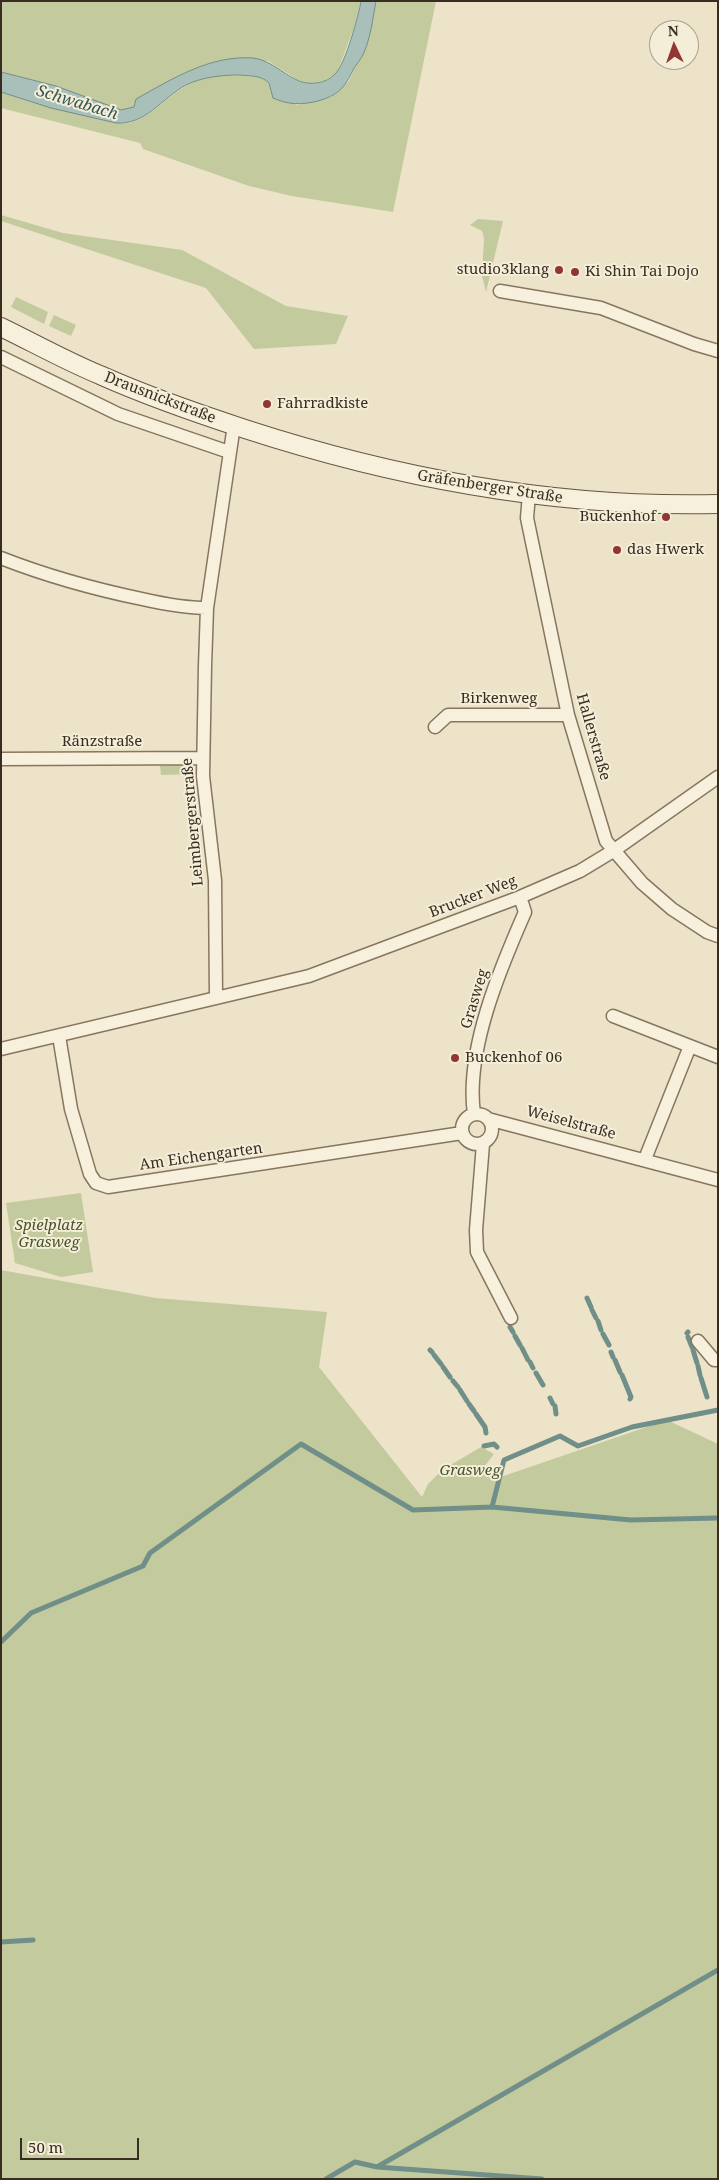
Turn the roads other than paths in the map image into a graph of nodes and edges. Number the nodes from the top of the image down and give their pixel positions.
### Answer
1 (500, 292) dead end
2 (1, 326) edge
3 (718, 350) edge
4 (1, 357) edge
5 (234, 425) junction
6 (229, 452) junction
7 (325, 454) joint
8 (529, 494) junction
9 (718, 504) edge
10 (1, 558) edge
11 (207, 608) junction
12 (568, 715) junction
13 (434, 727) dead end
14 (203, 758) junction
15 (1, 759) edge
16 (718, 777) edge
17 (613, 851) junction
18 (520, 897) junction
19 (718, 936) edge
20 (216, 997) junction
21 (612, 1016) dead end
22 (60, 1036) junction
23 (690, 1046) junction
24 (1, 1049) edge
25 (718, 1057) edge
26 (474, 1114) junction
27 (488, 1119) junction
28 (462, 1133) junction
29 (483, 1144) junction
30 (645, 1159) junction
31 (718, 1180) edge
32 (511, 1318) dead end
33 (698, 1341) dead end
34 (718, 1360) edge

1 - 3 street
2 - 5 main road, Drausnickstraße
4 - 6 street, Drausnickstraße
5 - 6 street, Leimbergerstraße
5 - 7 main road, Drausnickstraße
6 - 11 street, Leimbergerstraße
7 - 8 main road, Gräfenberger Straße
8 - 9 main road, Gräfenberger Straße
8 - 12 street, Hallerstraße
10 - 11 street
11 - 14 street, Leimbergerstraße
12 - 13 street, Birkenweg
12 - 17 street, Hallerstraße
14 - 15 street, Ränzstraße
14 - 20 street, Leimbergerstraße
16 - 17 street, Brucker Weg
17 - 18 street, Brucker Weg
17 - 19 street, Hallerstraße
18 - 20 street, Brucker Weg
18 - 26 street, Grasweg
20 - 22 street
21 - 23 street
22 - 24 street
22 - 28 street, Am Eichengarten
23 - 25 street
23 - 30 street
26 - 27 street
26 - 28 street
27 - 29 street
27 - 30 street, Weiselstraße
28 - 29 street
29 - 32 street
30 - 31 street, Weiselstraße
33 - 34 street

